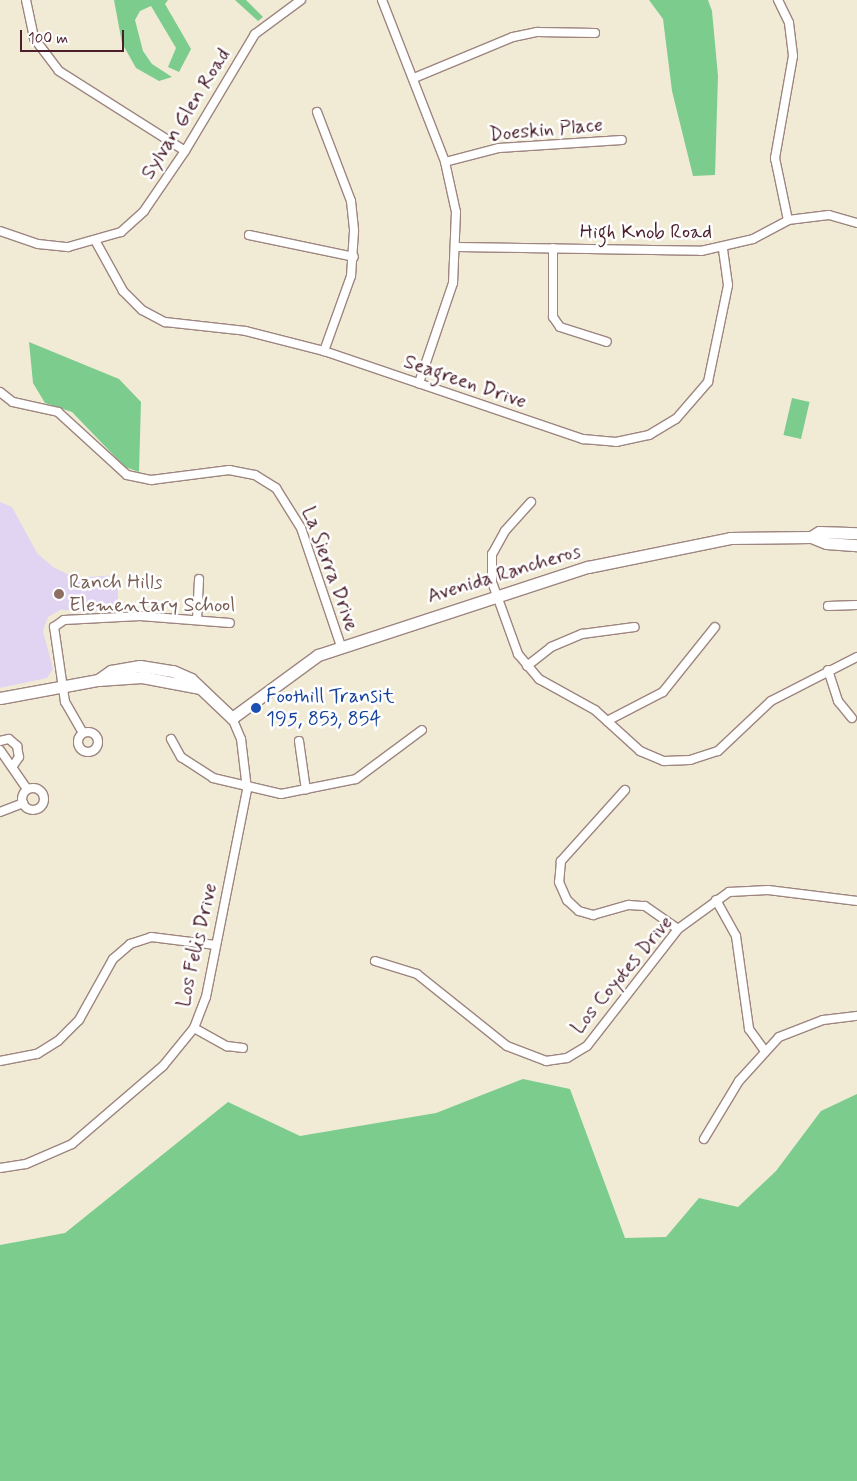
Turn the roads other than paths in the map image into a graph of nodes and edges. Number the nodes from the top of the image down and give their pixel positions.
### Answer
1 (26, 0) edge
2 (300, 0) edge
3 (382, 0) edge
4 (778, 0) edge
5 (595, 33) dead end
6 (414, 78) junction
7 (317, 112) dead end
8 (622, 140) dead end
9 (185, 151) junction
10 (445, 162) junction
11 (788, 220) junction
12 (857, 223) edge
13 (0, 231) edge
14 (249, 235) dead end
15 (96, 242) junction
16 (458, 247) junction
17 (553, 248) junction
18 (723, 248) junction
19 (354, 257) junction
20 (607, 342) dead end
21 (324, 351) junction
22 (419, 383) junction
23 (0, 392) edge
24 (531, 502) dead end
25 (857, 533) edge
26 (811, 537) junction
27 (857, 545) edge
28 (199, 579) dead end
29 (497, 595) junction
30 (857, 605) edge
31 (828, 606) dead end
32 (197, 619) junction
33 (230, 623) dead end
34 (715, 626) dead end
35 (635, 627) dead end
36 (341, 646) junction
37 (857, 657) edge
38 (527, 666) junction
39 (828, 670) junction
40 (62, 686) junction
41 (0, 698) edge
42 (232, 718) junction
43 (852, 718) dead end
44 (607, 721) junction
45 (422, 730) dead end
46 (83, 733) dead end
47 (171, 739) dead end
48 (0, 741) edge
49 (299, 741) dead end
50 (0, 750) edge
51 (13, 766) junction
52 (247, 788) junction
53 (27, 789) junction
54 (306, 790) junction
55 (625, 790) dead end
56 (23, 803) junction
57 (0, 812) edge
58 (716, 900) junction
59 (857, 900) edge
60 (678, 929) junction
61 (216, 945) junction
62 (374, 961) dead end
63 (857, 1016) edge
64 (194, 1028) junction
65 (243, 1048) dead end
66 (764, 1050) junction
67 (0, 1061) edge
68 (704, 1139) dead end
69 (0, 1168) edge

1 - 9 street
2 - 9 street, Sylvan Glen Road
3 - 6 street
4 - 11 street
5 - 6 street
6 - 10 street
7 - 19 street
8 - 10 street, Doeskin Place
9 - 15 street, Sylvan Glen Road
10 - 16 street
11 - 12 street, High Knob Road
11 - 18 street, High Knob Road
13 - 15 street, Sylvan Glen Road
14 - 19 street
15 - 21 street, Seagreen Drive
16 - 17 street, High Knob Road
16 - 22 street
17 - 18 street, High Knob Road
17 - 20 street
18 - 22 street, Seagreen Drive
19 - 21 street
21 - 22 street, Seagreen Drive
23 - 36 street, La Sierra Drive
24 - 29 street
25 - 26 main road, Avenida Rancheros
26 - 27 main road, Avenida Rancheros
26 - 29 main road, Avenida Rancheros
28 - 32 street
29 - 36 main road, Avenida Rancheros
29 - 38 street
30 - 31 street
32 - 33 street
32 - 40 street
34 - 44 street
35 - 38 street
36 - 42 main road, Avenida Rancheros
37 - 39 street
38 - 44 street
39 - 43 street
39 - 44 street
40 - 41 main road
40 - 42 main road
40 - 46 street
42 - 52 street, Los Felis Drive
45 - 54 street
47 - 52 street
48 - 51 street
49 - 54 street
50 - 51 street
51 - 53 street
52 - 54 street
52 - 61 street, Los Felis Drive
53 - 56 street
53 - 56 street
55 - 60 street
56 - 57 street
58 - 59 street, Los Coyotes Drive
58 - 60 street, Los Coyotes Drive
58 - 66 street
60 - 62 street, Los Coyotes Drive
61 - 64 street, Los Felis Drive
61 - 67 street
63 - 66 street
64 - 65 street
64 - 69 street, Los Felis Drive
66 - 68 street

